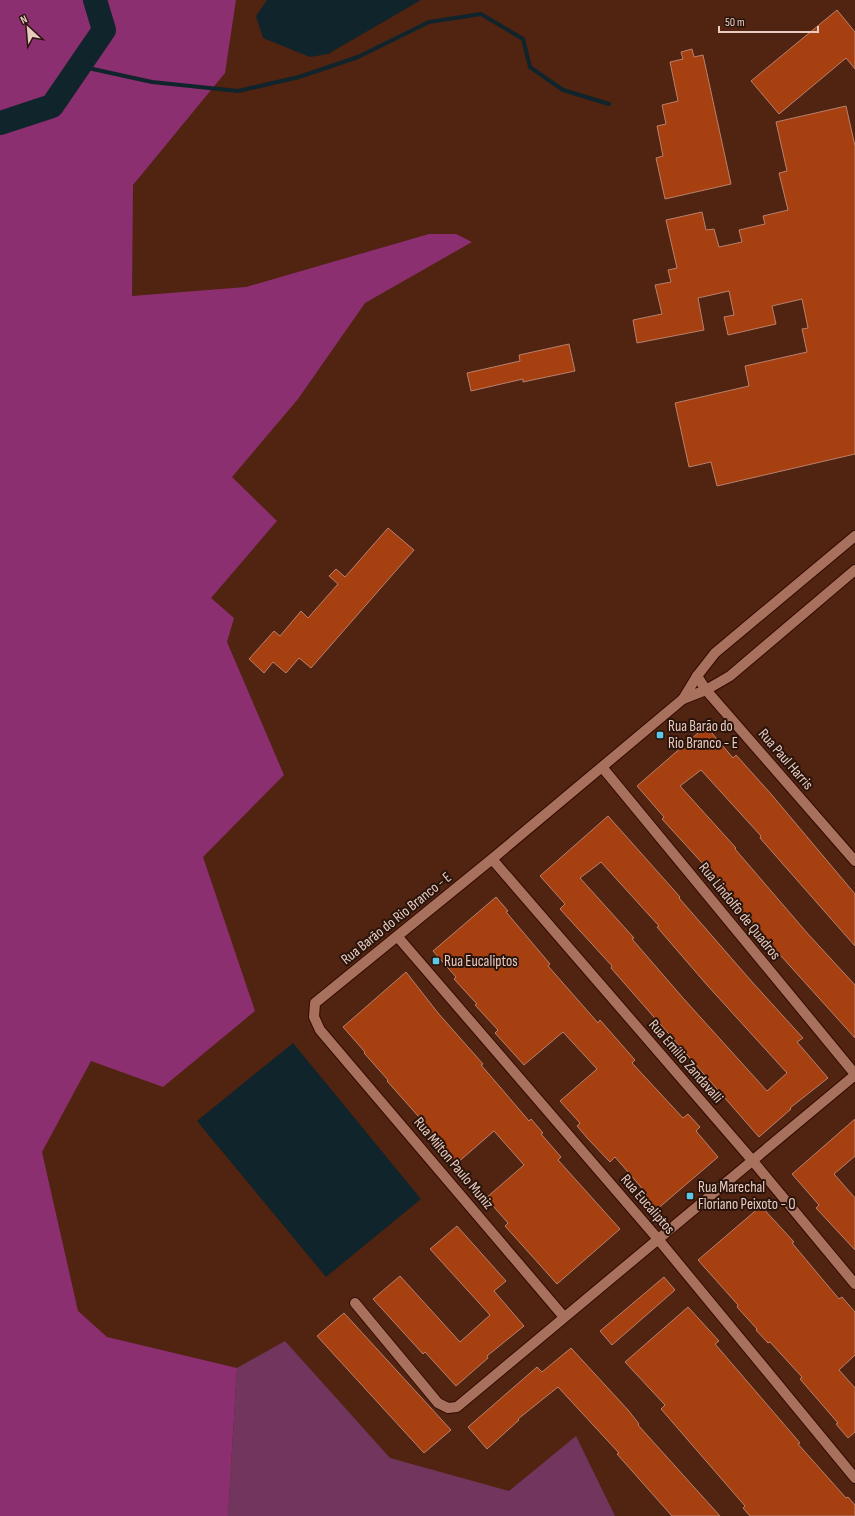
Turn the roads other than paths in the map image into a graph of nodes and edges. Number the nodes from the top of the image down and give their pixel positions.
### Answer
1 (855, 536) edge
2 (855, 570) edge
3 (697, 676) junction
4 (706, 690) junction
5 (683, 699) junction
6 (602, 767) junction
7 (492, 859) junction
8 (855, 861) edge
9 (397, 936) junction
10 (320, 1030) joint
11 (855, 1074) edge
12 (752, 1160) junction
13 (658, 1239) junction
14 (855, 1284) edge
15 (355, 1303) dead end
16 (564, 1317) junction
17 (855, 1478) edge

1 - 3 street, Rua Barão do Rio Branco - E
2 - 4 street, Rua Barão do Rio Branco - E
3 - 4 street, Rua Paul Harris
3 - 5 street, Rua Barão do Rio Branco - E
4 - 5 street, Rua Barão do Rio Branco - E
4 - 8 street, Rua Paul Harris
5 - 6 street, Rua Barão do Rio Branco - E
6 - 7 street, Rua Barão do Rio Branco - E
6 - 11 street, Rua Lindolfo de Quadros
7 - 9 street, Rua Barão do Rio Branco - E
7 - 12 street, Rua Emílio Zandavalli
9 - 10 street, Rua Barão do Rio Branco - E
9 - 13 street, Rua Eucaliptos
10 - 16 street, Rua Milton Paulo Muniz
11 - 12 street
12 - 13 street
12 - 14 street, Rua Emílio Zandavalli
13 - 16 street
13 - 17 street, Rua Eucaliptos
15 - 16 street

